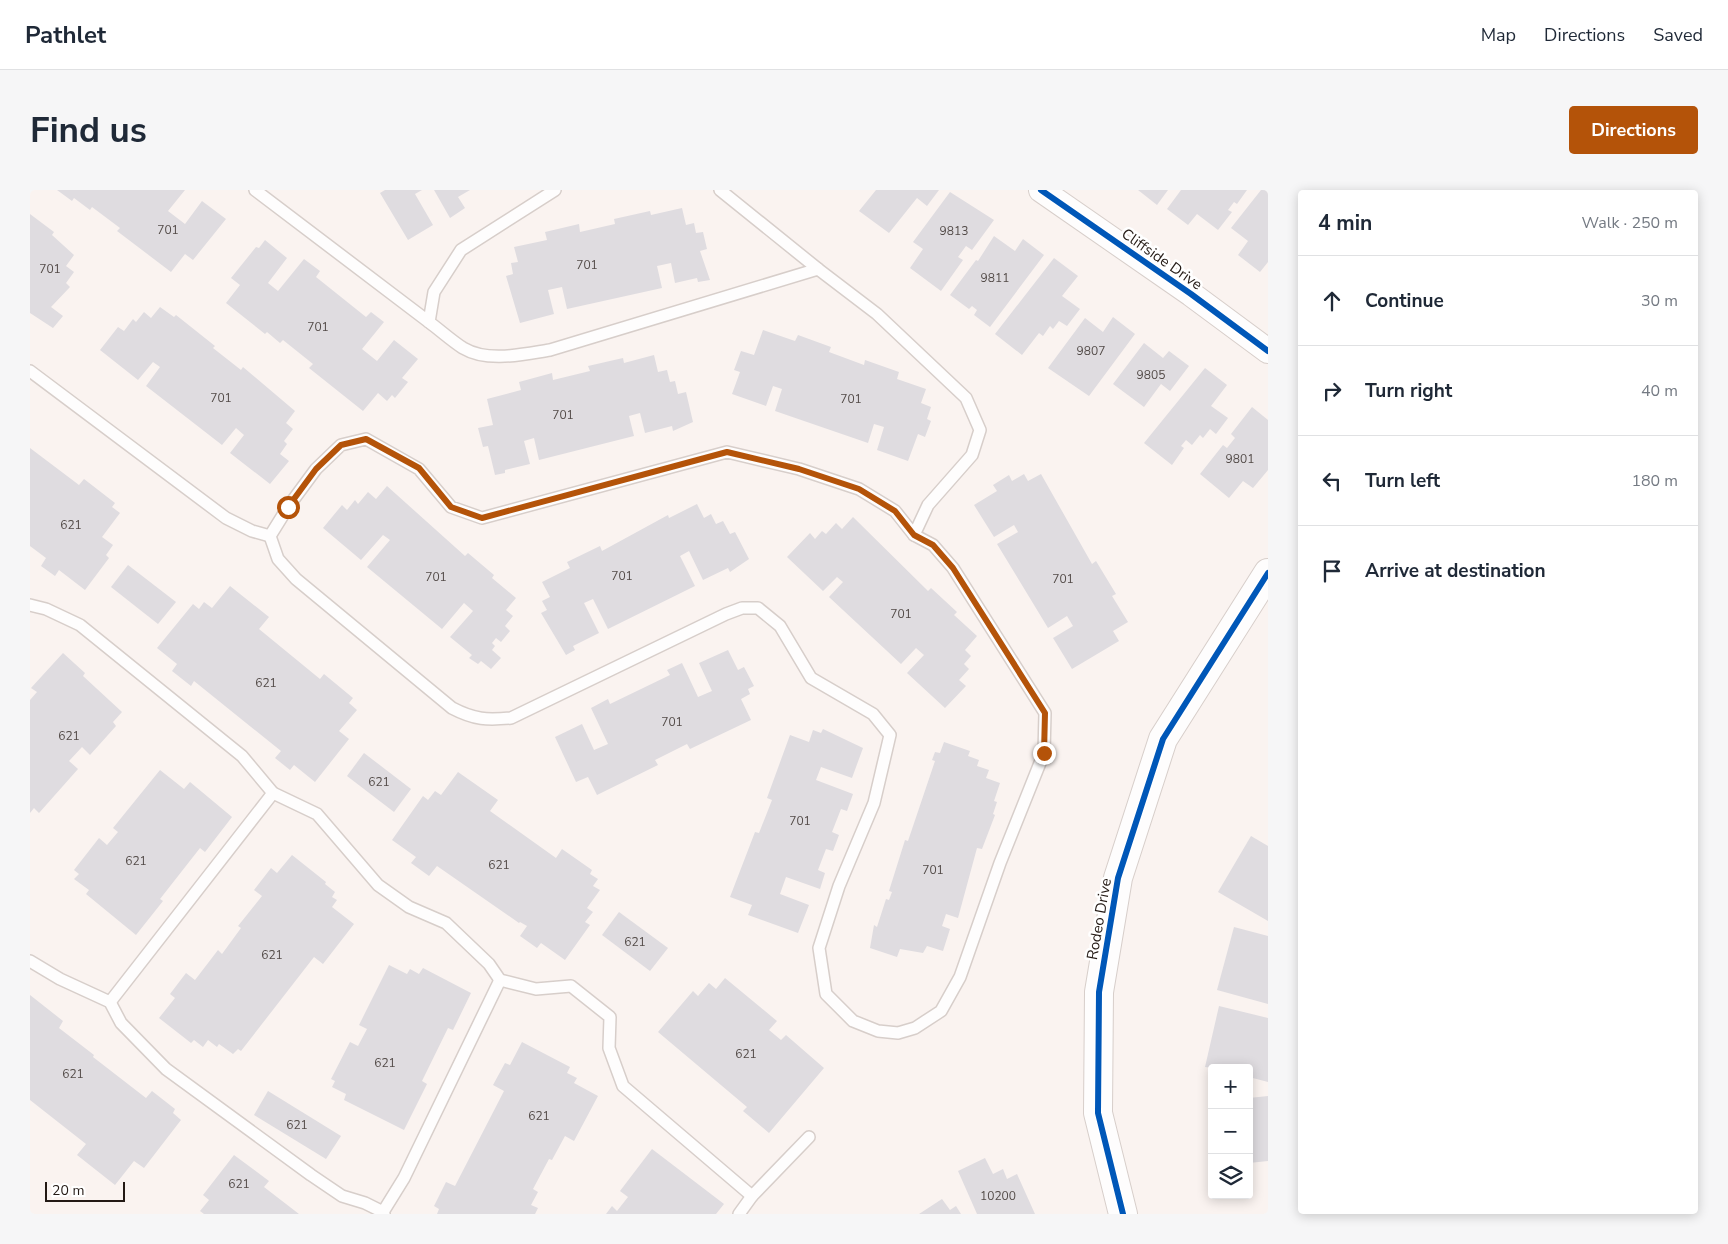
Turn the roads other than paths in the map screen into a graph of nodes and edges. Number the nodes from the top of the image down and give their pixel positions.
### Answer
1 (255, 190) edge
2 (555, 190) edge
3 (720, 190) edge
4 (1041, 190) edge
5 (818, 269) junction
6 (430, 322) junction
7 (1268, 351) edge
8 (30, 372) edge
9 (914, 535) junction
10 (270, 536) junction
11 (1268, 573) edge
12 (30, 607) edge
13 (273, 793) junction
14 (30, 961) edge
15 (500, 980) junction
16 (110, 1002) junction
17 (809, 1137) dead end
18 (752, 1196) junction
19 (384, 1213) edge
20 (739, 1214) edge
21 (1123, 1214) edge

1 - 6 lane
2 - 6 lane
3 - 5 lane
4 - 7 street, Cliffside Drive
5 - 6 lane
5 - 9 lane
8 - 10 lane
9 - 10 lane
9 - 10 lane
11 - 21 street, Rodeo Drive
12 - 13 lane
13 - 15 lane
13 - 16 lane
14 - 16 lane
15 - 18 lane
15 - 19 lane
16 - 19 lane
17 - 18 lane
18 - 20 lane

